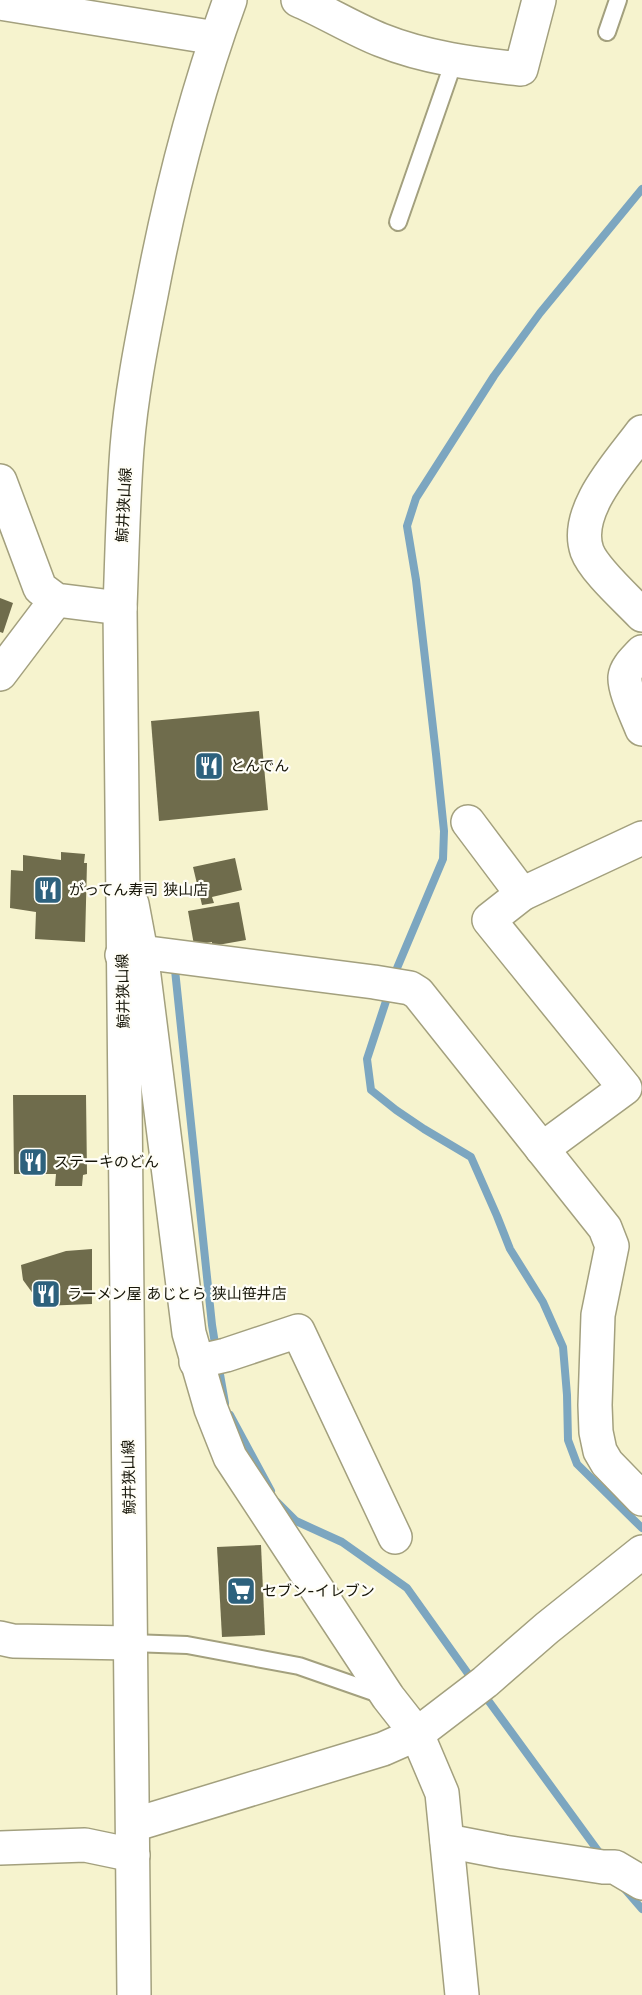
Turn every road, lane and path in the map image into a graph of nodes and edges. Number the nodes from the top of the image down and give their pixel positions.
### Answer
1 (230, 0) edge
2 (539, 0) edge
3 (618, 0) edge
4 (9, 3) edge
5 (316, 3) edge
6 (607, 32) dead end
7 (216, 38) junction
8 (454, 61) junction
9 (398, 222) dead end
10 (642, 432) edge
11 (1, 488) edge
12 (56, 600) junction
13 (120, 608) junction
14 (642, 615) edge
15 (642, 652) edge
16 (0, 674) edge
17 (642, 729) edge
18 (468, 822) dead end
19 (642, 838) edge
20 (522, 894) junction
21 (132, 953) junction
22 (542, 1149) junction
23 (211, 1359) junction
24 (642, 1498) edge
25 (395, 1537) dead end
26 (639, 1553) edge
27 (0, 1638) edge
28 (131, 1643) junction
29 (388, 1697) junction
30 (417, 1734) junction
31 (133, 1840) junction
32 (447, 1841) junction
33 (0, 1848) edge
34 (620, 1872) edge
35 (134, 1995) edge
36 (462, 1995) edge

1 - 7 street, 鯨井狭山線
2 - 8 street
3 - 6 lane
4 - 7 street
5 - 8 street
7 - 13 street, 鯨井狭山線
8 - 9 lane
10 - 14 street
11 - 12 street
12 - 13 street
12 - 16 street
13 - 21 street, 鯨井狭山線
15 - 17 street
18 - 20 street
19 - 20 street
20 - 22 street
21 - 22 street
21 - 23 street
21 - 28 street, 鯨井狭山線
22 - 24 street
23 - 25 street
23 - 29 street
26 - 30 street
27 - 28 street
28 - 29 lane
28 - 31 street, 鯨井狭山線
29 - 30 street
30 - 31 street
30 - 32 street
31 - 33 street
31 - 35 street, 鯨井狭山線
32 - 34 street
32 - 36 street

